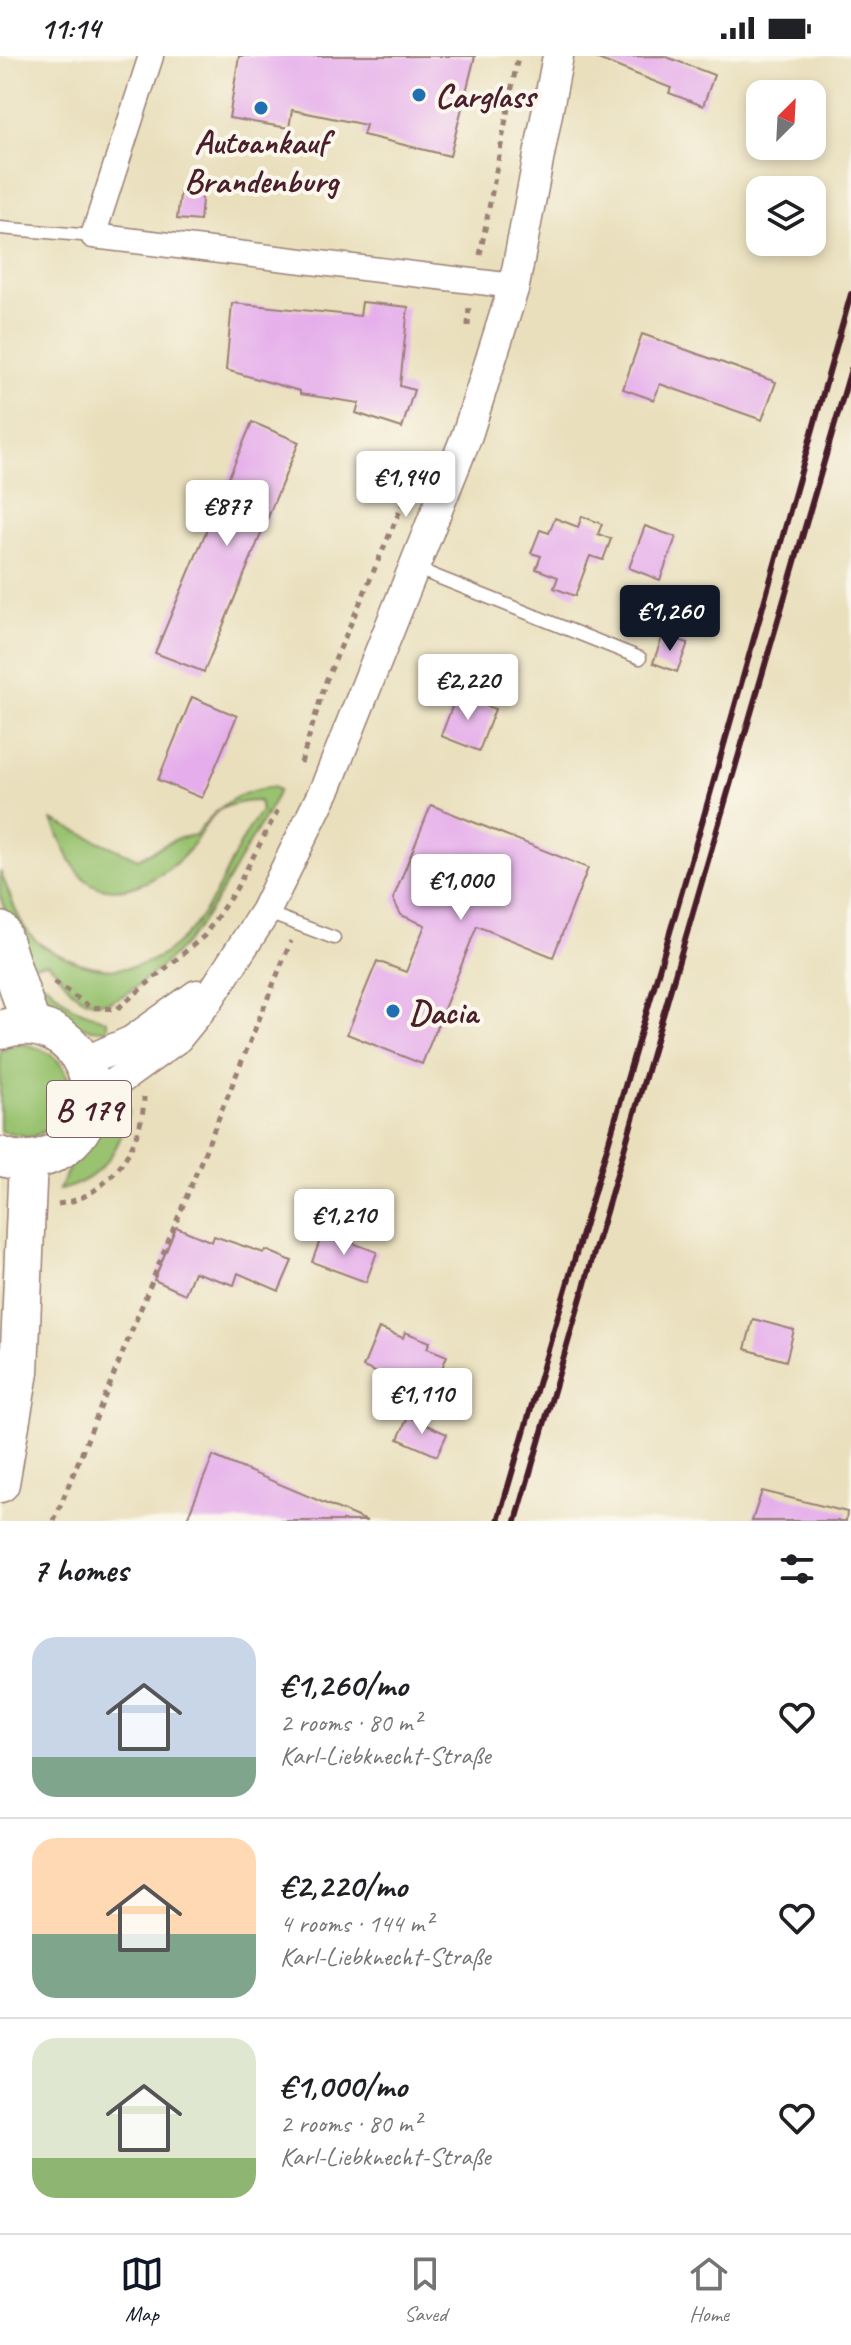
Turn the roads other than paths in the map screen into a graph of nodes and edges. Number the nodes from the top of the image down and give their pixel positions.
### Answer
1 (151, 56) edge
2 (558, 56) edge
3 (0, 228) edge
4 (93, 236) junction
5 (514, 286) junction
6 (415, 568) junction
7 (640, 658) dead end
8 (265, 912) junction
9 (0, 931) edge
10 (334, 938) dead end
11 (224, 974) junction
12 (16, 1028) edge
13 (84, 1062) junction
14 (91, 1100) junction
15 (14, 1158) edge
16 (0, 1483) edge

1 - 4 street
2 - 5 street
3 - 4 lane
4 - 5 street
5 - 6 street
6 - 7 lane
6 - 8 street
8 - 10 lane
8 - 11 street
9 - 12 main road, B 179
11 - 13 street
11 - 14 street
12 - 13 main road, B 179
13 - 14 main road, B 179
14 - 15 main road, B 179
15 - 16 main road, B 179

